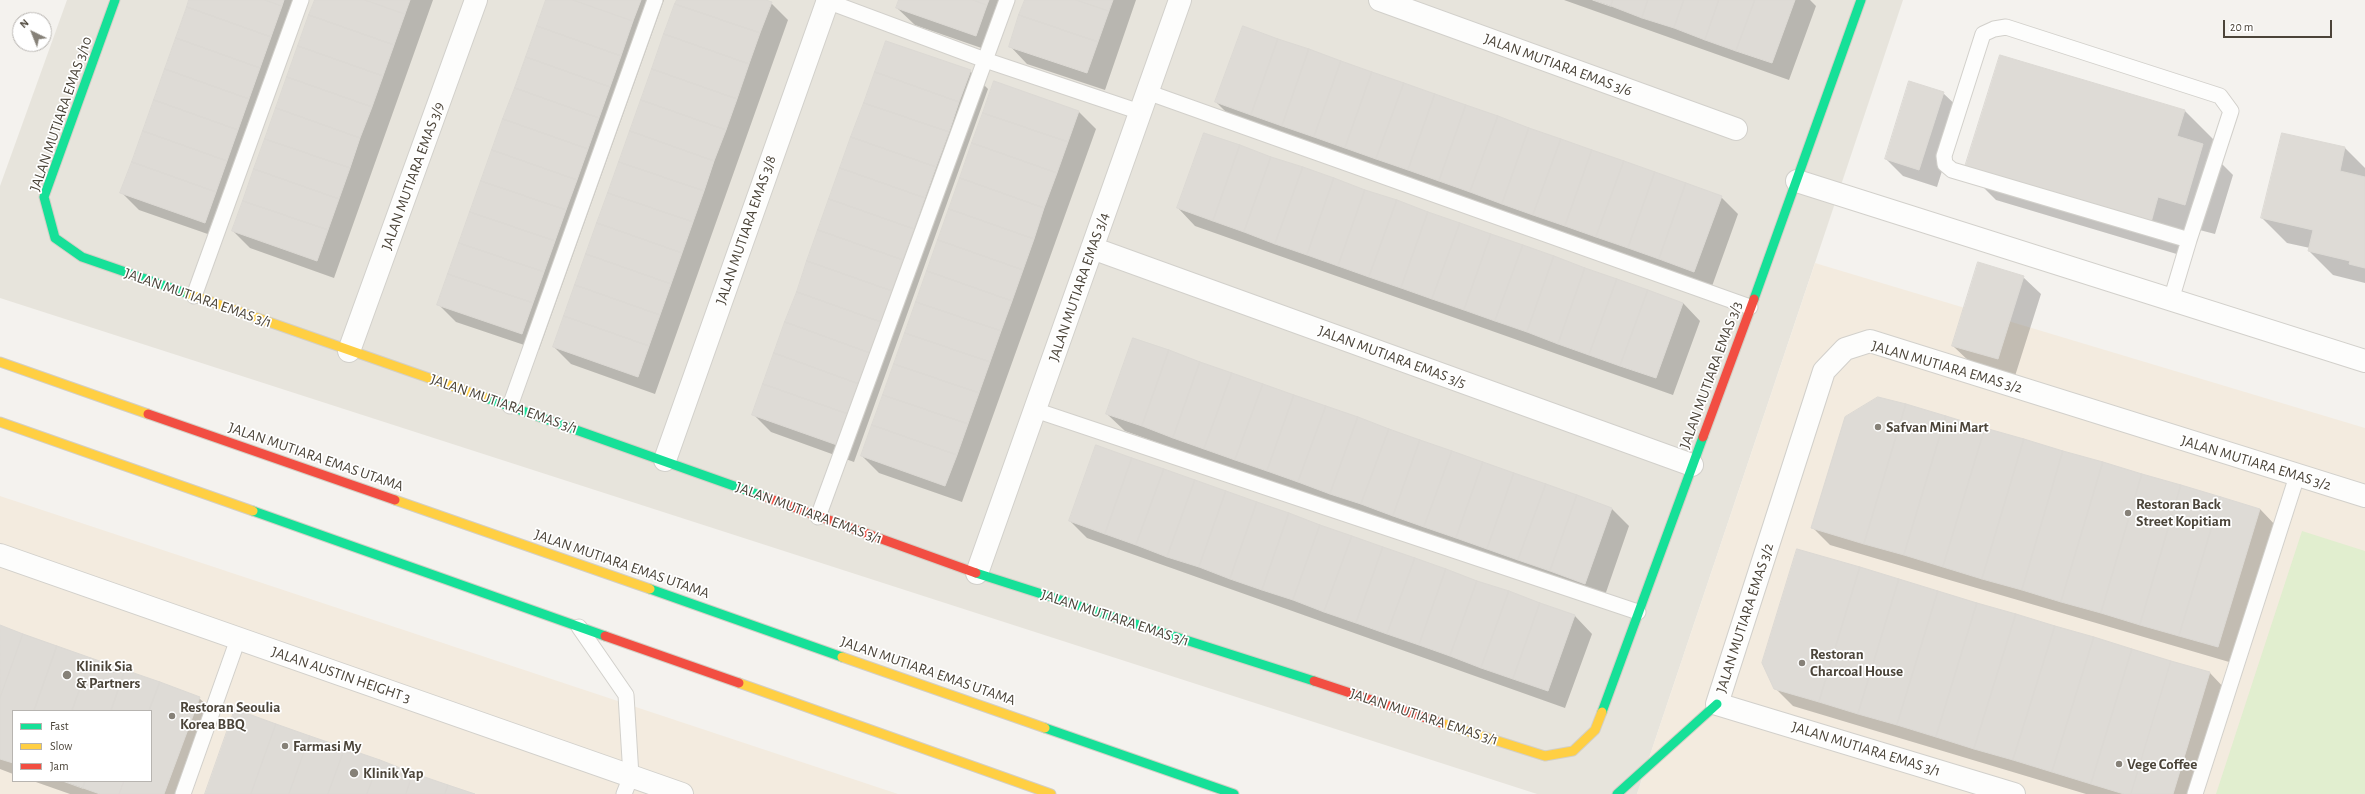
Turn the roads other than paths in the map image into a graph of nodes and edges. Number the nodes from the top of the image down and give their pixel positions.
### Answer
1 (115, 0) edge
2 (301, 0) edge
3 (476, 0) edge
4 (655, 0) edge
5 (826, 0) edge
6 (1007, 0) edge
7 (1180, 0) edge
8 (1380, 0) edge
9 (1861, 0) edge
10 (985, 60) junction
11 (1144, 102) junction
12 (1736, 129) dead end
13 (1797, 181) junction
14 (55, 238) joint
15 (2189, 240) junction
16 (1092, 248) junction
17 (194, 296) junction
18 (2171, 300) junction
19 (1750, 307) junction
20 (349, 351) junction
21 (2365, 361) edge
22 (0, 362) edge
23 (510, 406) junction
24 (1036, 410) junction
25 (0, 422) edge
26 (665, 460) junction
27 (1692, 465) junction
28 (2297, 476) junction
29 (2365, 496) edge
30 (818, 517) junction
31 (0, 555) edge
32 (976, 573) junction
33 (1638, 612) junction
34 (577, 624) junction
35 (238, 639) junction
36 (1717, 704) junction
37 (1573, 751) joint
38 (628, 785) edge
39 (183, 794) edge
40 (682, 794) edge
41 (1051, 794) edge
42 (1234, 794) edge
43 (1617, 794) edge
44 (2014, 794) edge
45 (2195, 794) edge

1 - 14 street, JALAN MUTIARA EMAS 3/10
2 - 17 lane
3 - 20 street, JALAN MUTIARA EMAS 3/9
4 - 23 lane
5 - 10 lane
5 - 26 street, JALAN MUTIARA EMAS 3/8
6 - 10 lane
7 - 11 street, JALAN MUTIARA EMAS 3/4
8 - 12 street, JALAN MUTIARA EMAS 3/6
9 - 13 street, JALAN MUTIARA EMAS 3/3
10 - 11 lane
10 - 30 lane
11 - 16 street, JALAN MUTIARA EMAS 3/4
11 - 19 lane
13 - 18 street
13 - 19 street, JALAN MUTIARA EMAS 3/3
14 - 17 street, JALAN MUTIARA EMAS 3/1
15 - 15 lane
15 - 18 lane
16 - 24 street, JALAN MUTIARA EMAS 3/4
16 - 27 street, JALAN MUTIARA EMAS 3/5
17 - 20 street, JALAN MUTIARA EMAS 3/1
18 - 21 street
19 - 27 street, JALAN MUTIARA EMAS 3/3
20 - 23 street, JALAN MUTIARA EMAS 3/1
22 - 42 street, JALAN MUTIARA EMAS UTAMA
23 - 26 street, JALAN MUTIARA EMAS 3/1
24 - 32 street, JALAN MUTIARA EMAS 3/4
24 - 33 lane
25 - 34 street
26 - 30 street, JALAN MUTIARA EMAS 3/1
27 - 33 street, JALAN MUTIARA EMAS 3/3
28 - 29 street, JALAN MUTIARA EMAS 3/2
28 - 36 street, JALAN MUTIARA EMAS 3/2
28 - 45 lane
30 - 32 street, JALAN MUTIARA EMAS 3/1
31 - 35 street, JALAN AUSTIN HEIGHT 3
32 - 37 street, JALAN MUTIARA EMAS 3/1
33 - 37 street, JALAN MUTIARA EMAS 3/3
34 - 38 lane
34 - 41 street
35 - 38 street, JALAN AUSTIN HEIGHT 3
35 - 39 lane
36 - 43 street
36 - 44 street, JALAN MUTIARA EMAS 3/1
38 - 40 street, JALAN AUSTIN HEIGHT 3

